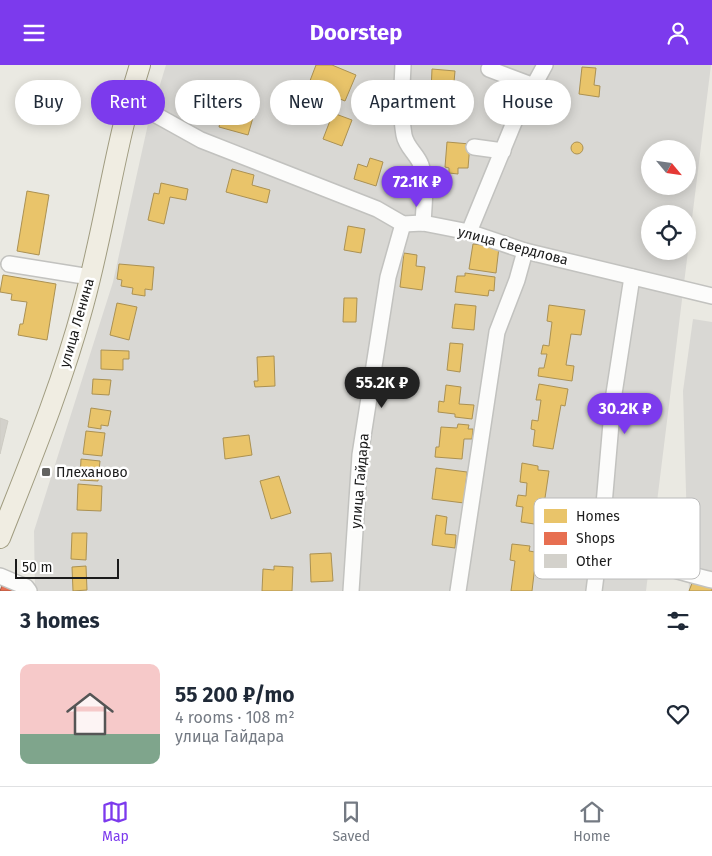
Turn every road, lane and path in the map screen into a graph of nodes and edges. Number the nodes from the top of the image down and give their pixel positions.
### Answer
1 (140, 65) edge
2 (403, 65) edge
3 (545, 65) edge
4 (489, 69) dead end
5 (135, 80) edge
6 (518, 80) edge
7 (537, 80) edge
8 (165, 120) edge
9 (123, 125) edge
10 (513, 125) edge
11 (474, 147) dead end
12 (503, 151) junction
13 (423, 223) junction
14 (403, 224) junction
15 (469, 232) junction
16 (525, 251) junction
17 (9, 264) dead end
18 (90, 277) junction
19 (632, 277) junction
20 (712, 296) edge
21 (605, 498) edge
22 (1, 531) edge
23 (0, 577) edge
24 (29, 591) edge
25 (351, 591) edge
26 (458, 591) edge

1 - 5 main road, улица Ленина
2 - 13 street
3 - 7 street
4 - 6 street
8 - 14 street
9 - 18 main road, улица Ленина
10 - 12 street
11 - 12 street
12 - 15 street
13 - 14 street, улица Свердлова
13 - 15 street, улица Свердлова
14 - 25 street, улица Гайдара
15 - 16 street, улица Свердлова
16 - 19 street, улица Свердлова
16 - 26 street
17 - 18 street
18 - 22 main road, улица Ленина
19 - 20 street, улица Свердлова
19 - 21 street
23 - 24 street

